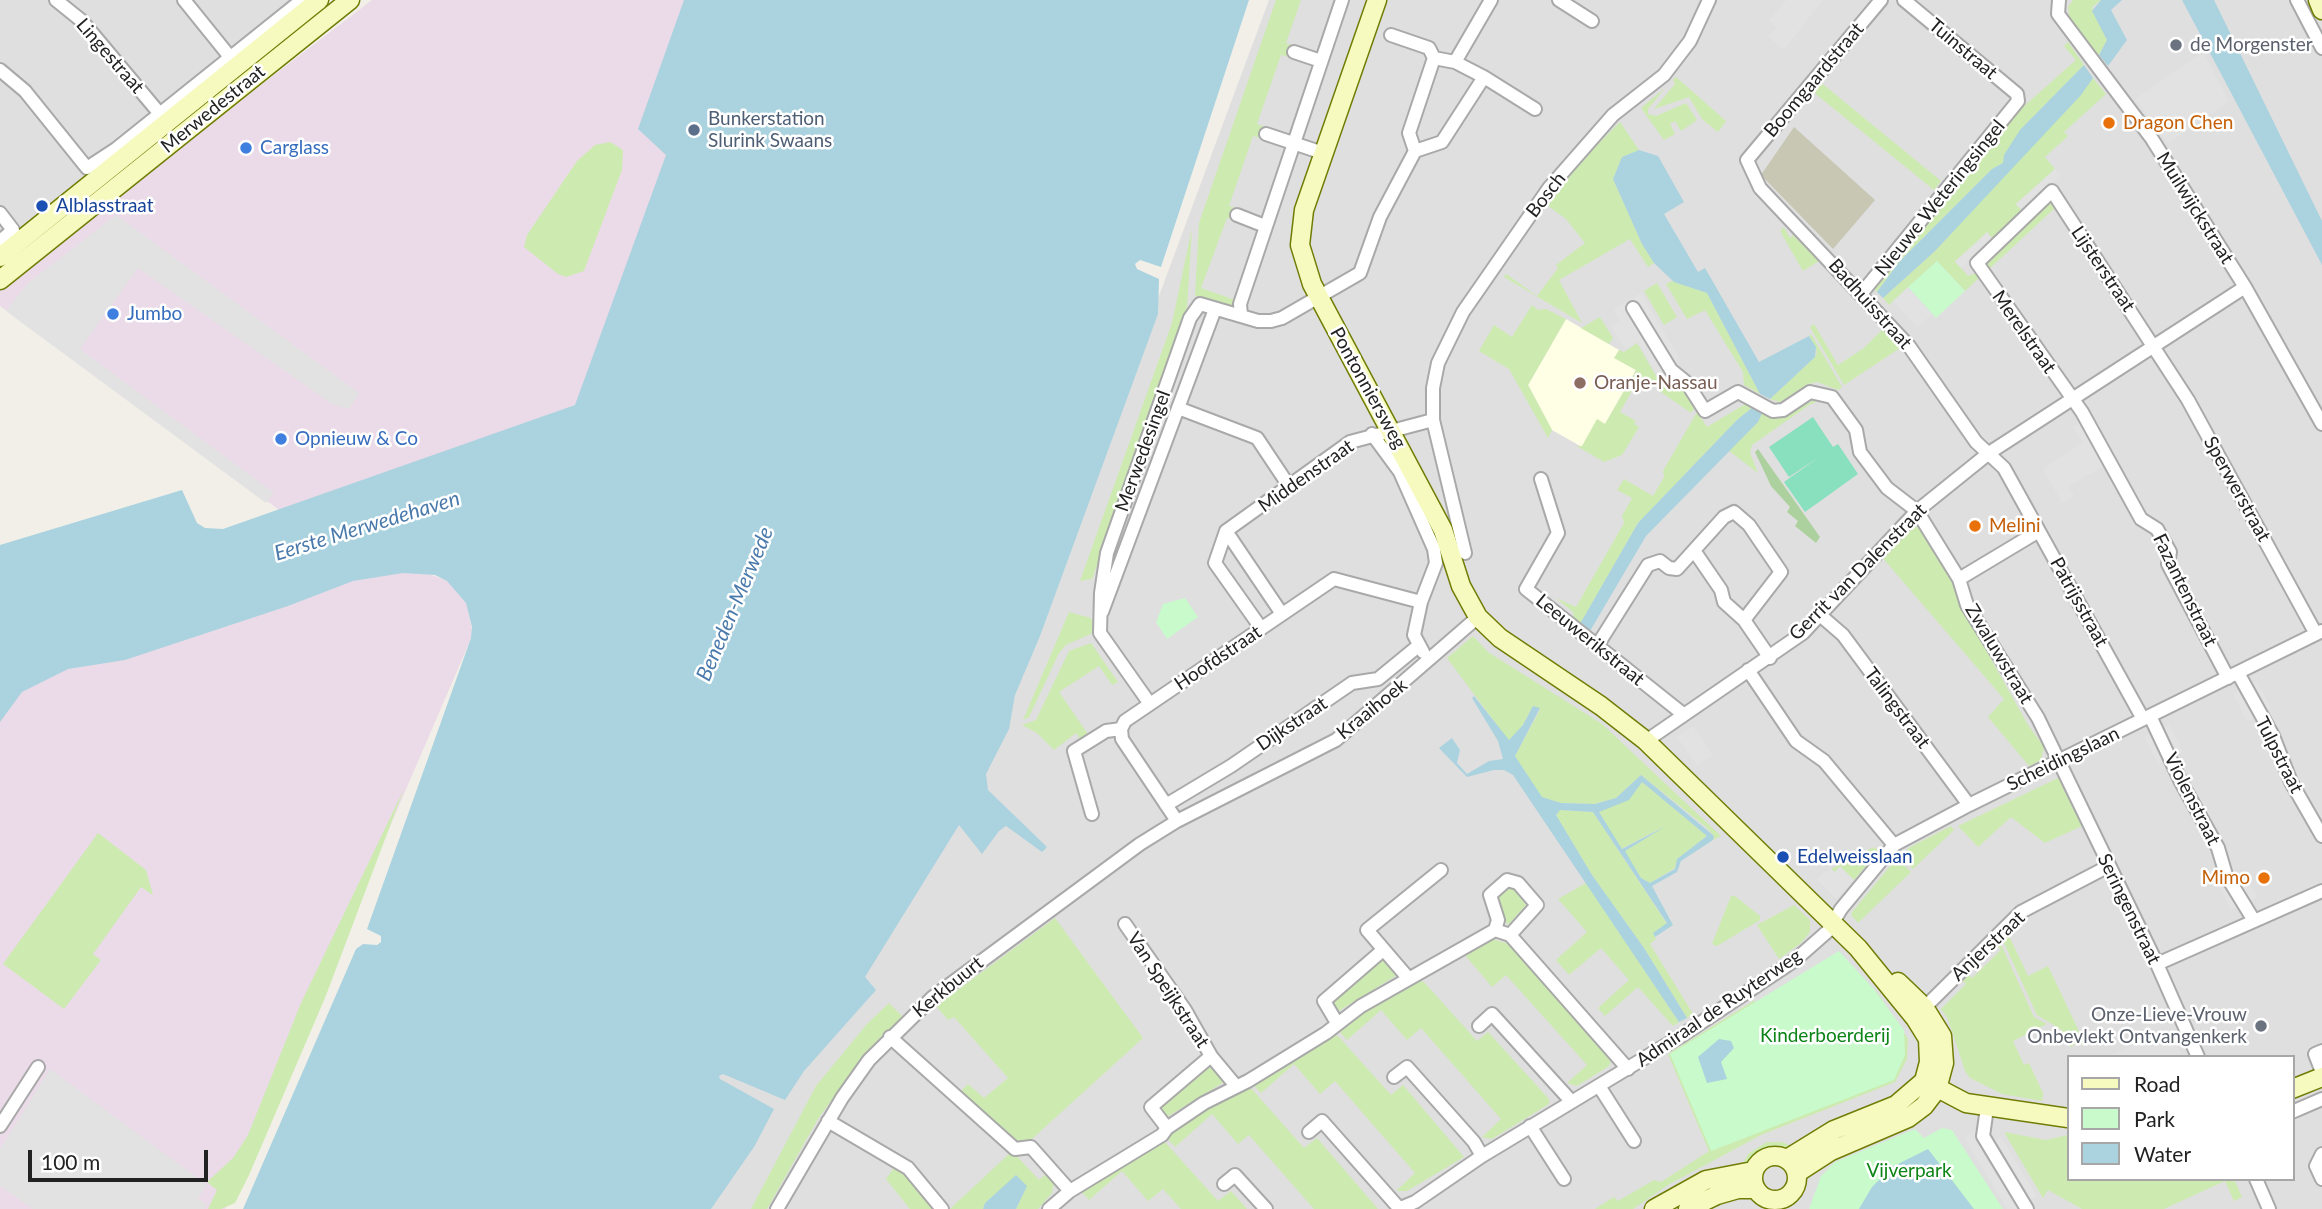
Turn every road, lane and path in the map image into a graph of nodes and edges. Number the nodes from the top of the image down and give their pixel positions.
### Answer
1 (56, 0) edge
2 (184, 0) edge
3 (319, 0) edge
4 (350, 0) edge
5 (1342, 0) edge
6 (1377, 0) edge
7 (1491, 0) edge
8 (1559, 0) edge
9 (1709, 0) edge
10 (1881, 0) edge
11 (1904, 0) edge
12 (2059, 0) edge
13 (2297, 0) edge
14 (2318, 0) edge
15 (300, 1) edge
16 (2322, 10) edge
17 (293, 21) junction
18 (1592, 21) dead end
19 (1391, 35) dead end
20 (303, 36) junction
21 (2322, 48) edge
22 (1294, 52) dead end
23 (230, 57) junction
24 (1434, 58) junction
25 (1321, 61) junction
26 (1455, 62) junction
27 (0, 70) edge
28 (1484, 76) junction
29 (2018, 101) joint
30 (1535, 109) dead end
31 (160, 114) junction
32 (1266, 134) dead end
33 (1293, 144) junction
34 (117, 149) junction
35 (1415, 151) junction
36 (1323, 153) junction
37 (1747, 160) joint
38 (111, 168) junction
39 (2052, 191) joint
40 (71, 212) junction
41 (0, 213) edge
42 (1237, 215) dead end
43 (1265, 226) junction
44 (0, 242) edge
45 (0, 257) edge
46 (0, 280) edge
47 (2245, 287) junction
48 (1861, 294) junction
49 (1319, 297) junction
50 (1633, 308) dead end
51 (1215, 309) junction
52 (1241, 315) junction
53 (2154, 346) junction
54 (2072, 401) junction
55 (1178, 408) junction
56 (1433, 420) junction
57 (2322, 424) edge
58 (1390, 429) junction
59 (1372, 434) junction
60 (1989, 453) junction
61 (1541, 479) dead end
62 (1289, 486) junction
63 (1917, 510) junction
64 (1226, 531) junction
65 (2039, 531) junction
66 (1695, 552) junction
67 (1465, 553) dead end
68 (1959, 579) junction
69 (1421, 602) junction
70 (1282, 614) junction
71 (1820, 615) junction
72 (1478, 617) junction
73 (1099, 618) junction
74 (1744, 620) junction
75 (1261, 628) junction
76 (2319, 633) edge
77 (1597, 646) junction
78 (1417, 647) junction
79 (1769, 658) junction
80 (1431, 660) junction
81 (1748, 670) junction
82 (2233, 675) junction
83 (1150, 704) junction
84 (1683, 714) junction
85 (2146, 718) junction
86 (1121, 729) junction
87 (1646, 741) junction
88 (2059, 761) junction
89 (1166, 805) junction
90 (1969, 805) junction
91 (1092, 814) dead end
92 (1177, 821) junction
93 (2322, 836) edge
94 (1894, 845) junction
95 (2107, 867) junction
96 (1441, 870) dead end
97 (2322, 891) edge
98 (2253, 919) junction
99 (1833, 922) junction
100 (1125, 924) dead end
101 (1495, 930) junction
102 (1510, 935) junction
103 (1383, 950) junction
104 (2157, 964) junction
105 (1409, 979) junction
106 (1920, 1012) junction
107 (1337, 1023) junction
108 (1479, 1026) dead end
109 (890, 1037) junction
110 (2322, 1052) edge
111 (2197, 1055) edge
112 (1211, 1056) junction
113 (38, 1067) dead end
114 (1628, 1069) junction
115 (2322, 1074) edge
116 (1394, 1077) dead end
117 (1931, 1085) junction
118 (1236, 1086) junction
119 (1599, 1086) junction
120 (2294, 1088) edge
121 (2322, 1099) edge
122 (1571, 1101) junction
123 (1987, 1108) junction
124 (2294, 1111) edge
125 (2042, 1116) junction
126 (2066, 1118) edge
127 (828, 1121) junction
128 (2066, 1124) edge
129 (0, 1126) edge
130 (1531, 1126) junction
131 (1167, 1128) junction
132 (1308, 1132) dead end
133 (1634, 1141) dead end
134 (2322, 1154) edge
135 (1482, 1156) junction
136 (1792, 1166) junction
137 (1753, 1171) junction
138 (1564, 1179) dead end
139 (2322, 1179) edge
140 (2257, 1181) edge
141 (1224, 1184) dead end
142 (1755, 1189) junction
143 (1070, 1191) junction
144 (1785, 1203) edge
145 (777, 1209) edge
146 (942, 1209) edge
147 (1049, 1209) edge
148 (1266, 1209) edge
149 (1398, 1209) edge
150 (1654, 1209) edge
151 (1688, 1209) edge
152 (2026, 1209) edge
153 (2269, 1209) edge

1 - 31 street, Lingestraat
2 - 23 street
3 - 17 street, Merwedestraat
4 - 20 street, Merwedestraat
5 - 25 street
6 - 36 street, Pontonniersweg
7 - 26 street
8 - 18 street
9 - 56 street, Bosch
10 - 37 street, Boomgaardstraat
11 - 29 street, Tuinstraat
12 - 47 street, Muilwijckstraat
13 - 21 street
14 - 16 street
15 - 23 street, Merwedestraat
17 - 20 street
17 - 38 street, Merwedestraat
19 - 24 street
20 - 40 street, Merwedestraat
22 - 25 street
23 - 31 street, Merwedestraat
24 - 26 street
24 - 35 street
25 - 33 street
26 - 28 street
27 - 34 street, Merwedestraat
28 - 30 street
28 - 35 street
29 - 48 street, Nieuwe Weteringsingel
31 - 34 street, Merwedestraat
32 - 33 street
33 - 36 street
33 - 43 street
34 - 38 street
35 - 49 street, Merwedesingel
36 - 49 street, Pontonniersweg
37 - 48 street, Badhuisstraat
38 - 40 street, Merwedestraat
39 - 53 street, Lijsterstraat
39 - 54 street, Merelstraat
40 - 45 street, Merwedestraat
40 - 46 street, Merwedestraat
41 - 44 street
42 - 43 street
43 - 52 street
47 - 53 street, Gerrit van Dalenstraat
47 - 57 street, Muilwijckstraat
48 - 60 street, Badhuisstraat
49 - 52 street, Merwedesingel
49 - 58 street, Pontonniersweg
50 - 63 street
51 - 52 street, Merwedesingel
51 - 55 street, Merwedesingel
51 - 73 street, Merwedesingel
53 - 54 street, Gerrit van Dalenstraat
53 - 76 street, Sperwerstraat
54 - 60 street, Gerrit van Dalenstraat
54 - 82 street, Fazantenstraat
55 - 62 street
55 - 73 street, Merwedesingel
56 - 58 street, Middenstraat
56 - 67 street
58 - 59 street, Middenstraat
58 - 72 street, Pontonniersweg
59 - 62 street, Middenstraat
59 - 69 street
60 - 63 street, Gerrit van Dalenstraat
60 - 65 street, Patrijsstraat
61 - 77 street, Leeuwerikstraat
62 - 64 street, Middenstraat
63 - 68 street, Zwaluwstraat
63 - 71 street, Gerrit van Dalenstraat
64 - 70 street
64 - 75 street
65 - 68 street
65 - 85 street, Patrijsstraat
66 - 74 street
66 - 74 street
66 - 77 street
68 - 88 street, Zwaluwstraat
69 - 70 street, Hoofdstraat
69 - 78 street
70 - 75 street, Hoofdstraat
71 - 79 street, Gerrit van Dalenstraat
71 - 90 street, Talingstraat
72 - 80 street, Kraaihoek
72 - 87 street
73 - 83 street, Merwedesingel
74 - 79 street
75 - 83 street, Hoofdstraat
76 - 82 street, Scheidingslaan
77 - 84 street, Leeuwerikstraat
78 - 80 street
78 - 89 street, Dijkstraat
79 - 81 street, Gerrit van Dalenstraat
80 - 92 street, Kraaihoek
81 - 84 street, Gerrit van Dalenstraat
81 - 94 street
82 - 85 street, Scheidingslaan
82 - 93 street, Tulpstraat
83 - 86 street, Hoofdstraat
84 - 87 street, Gerrit van Dalenstraat
85 - 88 street, Scheidingslaan
85 - 98 street, Violenstraat
86 - 89 street
86 - 91 street
87 - 99 street
88 - 90 street, Scheidingslaan
88 - 95 street, Seringenstraat
89 - 92 street
90 - 94 street, Scheidingslaan
92 - 109 street, Kerkbuurt
94 - 99 street, Scheidingslaan
95 - 104 street, Seringenstraat
95 - 106 street, Anjerstraat
96 - 103 street
97 - 98 street
98 - 104 street
99 - 106 street
99 - 114 street, Admiraal de Ruyterweg
100 - 112 street, Van Speijkstraat
101 - 102 street
101 - 102 street
101 - 105 street
102 - 114 street
103 - 105 street
103 - 107 street
104 - 111 street, Seringenstraat
105 - 107 street
106 - 117 street
107 - 118 street
108 - 122 street
109 - 127 street, Kerkbuurt
109 - 143 street
110 - 115 street
112 - 118 street, Van Speijkstraat
112 - 131 street
113 - 129 street
114 - 119 street, Admiraal de Ruyterweg
115 - 120 street
116 - 135 street
117 - 123 street
117 - 136 street
118 - 131 street
119 - 122 street, Admiraal de Ruyterweg
119 - 133 street
121 - 124 street
122 - 130 street, Admiraal de Ruyterweg
123 - 125 street
123 - 152 street
125 - 126 street
125 - 128 street
127 - 145 street, Kerkbuurt
127 - 146 street
130 - 135 street, Admiraal de Ruyterweg
130 - 138 street
131 - 143 street
132 - 149 street
134 - 139 street
135 - 149 street, Admiraal de Ruyterweg
136 - 137 street
136 - 144 street
137 - 142 street
137 - 150 street
140 - 153 street
141 - 148 street
142 - 144 street
142 - 151 street
143 - 147 street

